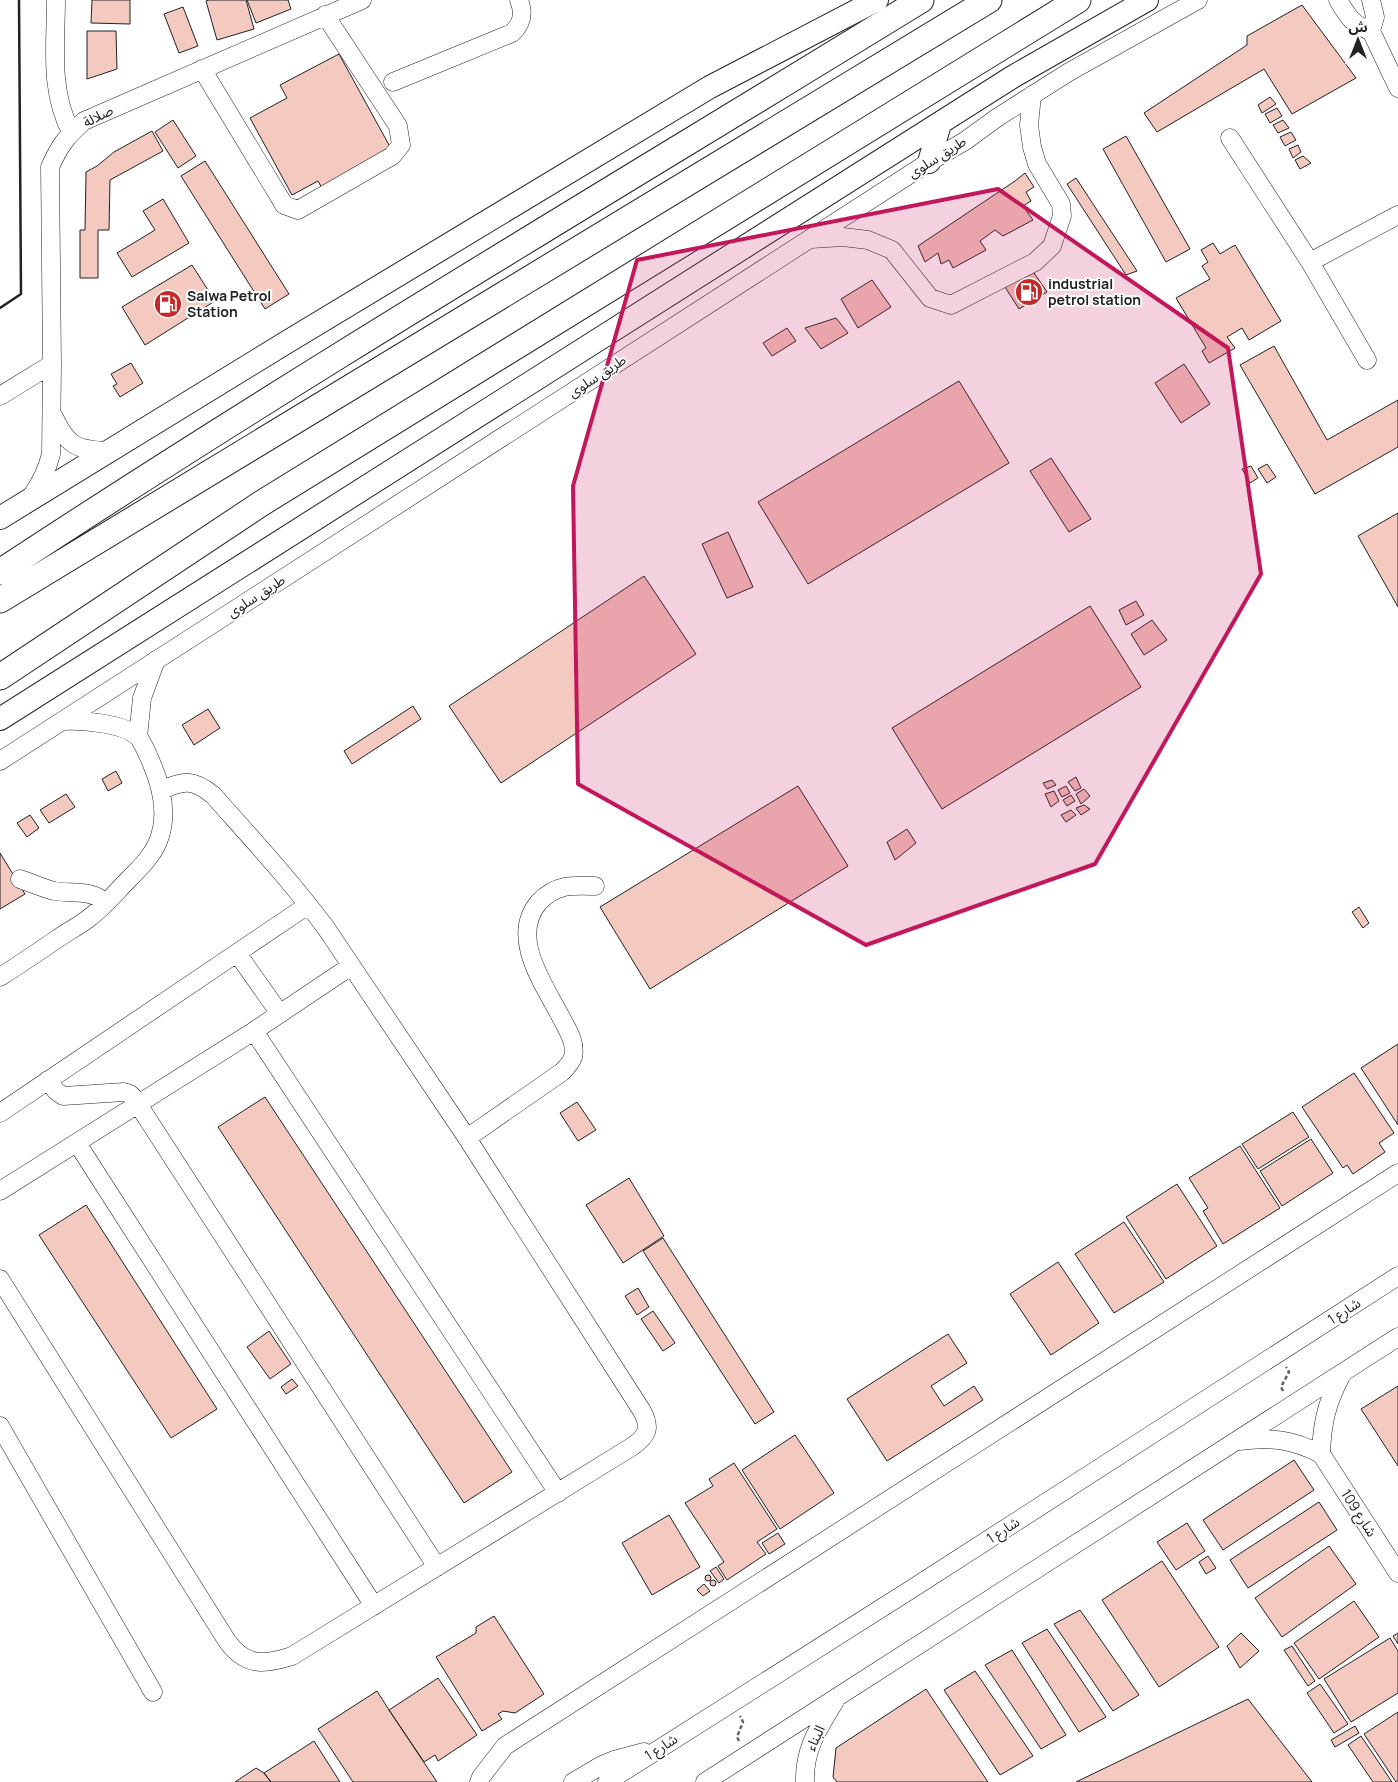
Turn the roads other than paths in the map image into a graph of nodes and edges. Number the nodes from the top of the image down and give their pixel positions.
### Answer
1 (56, 0) edge
2 (362, 0) edge
3 (519, 0) edge
4 (849, 0) edge
5 (877, 0) edge
6 (922, 0) edge
7 (989, 0) edge
8 (1078, 0) edge
9 (1147, 0) edge
10 (1198, 0) edge
11 (1338, 0) edge
12 (1372, 0) edge
13 (325, 15) junction
14 (1371, 31) junction
15 (1392, 60) edge
16 (202, 69) junction
17 (393, 82) dead end
18 (710, 87) junction
19 (1398, 88) edge
20 (1032, 95) junction
21 (940, 124) junction
22 (71, 132) junction
23 (1230, 138) dead end
24 (929, 162) junction
25 (1398, 216) edge
26 (808, 240) junction
27 (1310, 262) junction
28 (1367, 360) dead end
29 (52, 364) junction
30 (0, 396) edge
31 (52, 413) junction
32 (108, 452) junction
33 (30, 500) junction
34 (0, 518) edge
35 (0, 572) edge
36 (0, 600) edge
37 (156, 660) junction
38 (0, 677) edge
39 (0, 719) edge
40 (62, 720) junction
41 (138, 738) junction
42 (0, 761) edge
43 (162, 790) junction
44 (20, 879) dead end
45 (595, 886) dead end
46 (106, 903) junction
47 (308, 905) junction
48 (237, 953) junction
49 (351, 966) junction
50 (0, 978) edge
51 (280, 1014) junction
52 (254, 1031) junction
53 (48, 1080) junction
54 (138, 1104) junction
55 (0, 1113) edge
56 (467, 1138) junction
57 (77, 1143) junction
58 (1398, 1173) edge
59 (0, 1190) edge
60 (1398, 1276) edge
61 (0, 1279) edge
62 (1398, 1337) edge
63 (1342, 1374) junction
64 (0, 1426) edge
65 (1233, 1442) junction
66 (1321, 1454) junction
67 (558, 1493) junction
68 (438, 1567) junction
69 (1398, 1572) edge
70 (374, 1606) junction
71 (153, 1692) dead end
72 (838, 1697) junction
73 (659, 1748) junction
74 (479, 1782) edge
75 (573, 1782) edge
76 (607, 1782) edge
77 (705, 1782) edge
78 (805, 1782) edge

1 - 22 street
2 - 13 street, صلالة
3 - 17 street
4 - 18 main road
5 - 18 main road
6 - 35 highway
7 - 36 highway
8 - 38 highway
9 - 21 main road, طريق سلوى
10 - 20 street, طريق سلوى
11 - 14 street
12 - 14 street
13 - 16 street, صلالة
13 - 16 street
14 - 15 street
15 - 19 street
16 - 22 street, صلالة
18 - 32 main road
20 - 24 street, طريق سلوى
20 - 26 street
21 - 24 main road
21 - 39 main road, طريق سلوى
22 - 29 street, صلالة
23 - 27 street
24 - 26 street, طريق سلوى
25 - 27 street
26 - 37 street, طريق سلوى
27 - 28 street
29 - 30 street
29 - 31 street, صلالة
31 - 32 street, صلالة
31 - 33 street, صلالة
32 - 33 main road
33 - 34 main road
37 - 40 street, طريق سلوى
37 - 41 street
40 - 41 street
40 - 42 street, طريق سلوى
41 - 43 street
43 - 46 street
43 - 47 street
44 - 46 street
45 - 56 street
46 - 50 street
47 - 48 street
47 - 49 street
48 - 51 street
48 - 53 street
49 - 51 street
49 - 56 street
51 - 52 street
52 - 54 street
52 - 67 street
53 - 54 street
53 - 55 street
54 - 57 street
54 - 68 street
56 - 67 street
57 - 59 street
57 - 70 street
58 - 74 street
60 - 73 street, شارع 1
61 - 70 street
62 - 63 street
63 - 65 street
63 - 66 street
64 - 71 street
65 - 66 street
65 - 72 street
66 - 69 street, شارع 109
67 - 68 street
68 - 70 street
72 - 77 street
72 - 78 street, البناء
73 - 75 street
73 - 76 street, شارع 1

